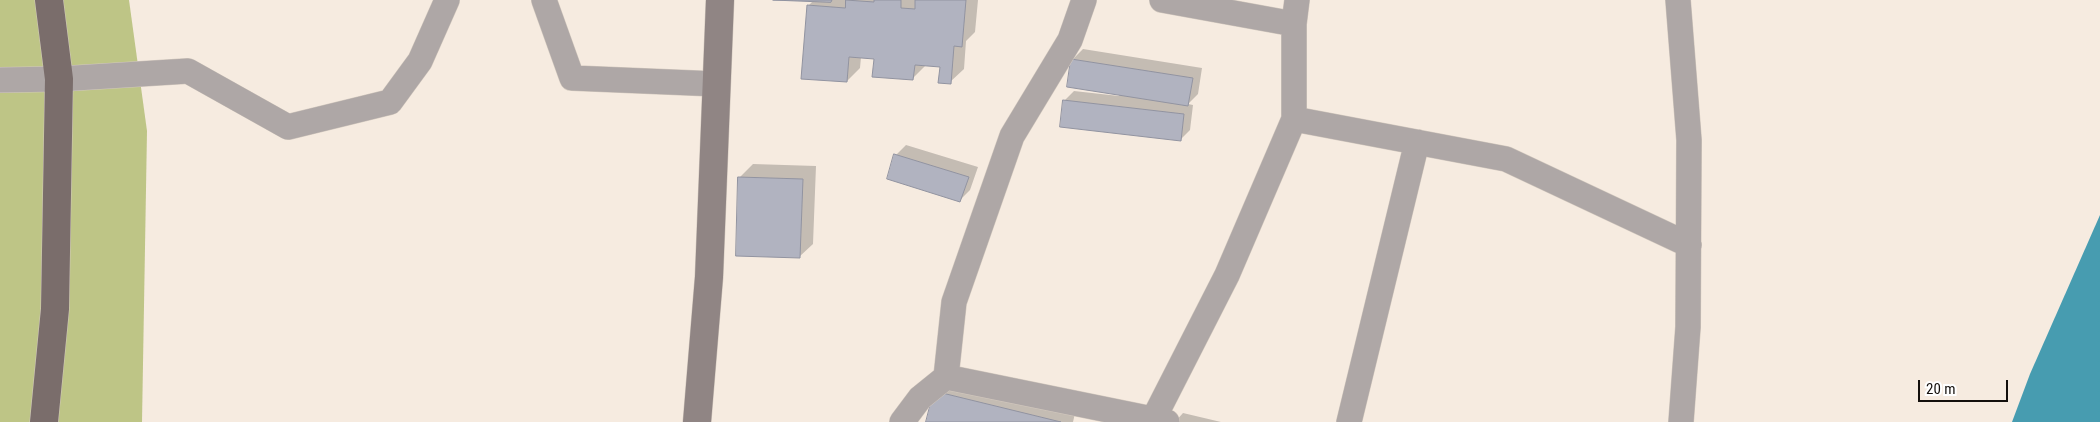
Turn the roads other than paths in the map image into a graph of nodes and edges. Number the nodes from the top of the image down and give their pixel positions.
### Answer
1 (49, 0) edge
2 (447, 0) edge
3 (544, 0) edge
4 (720, 0) edge
5 (1084, 0) edge
6 (1162, 0) edge
7 (1678, 0) edge
8 (1296, 12) edge
9 (59, 79) junction
10 (0, 80) edge
11 (717, 84) junction
12 (1294, 120) junction
13 (1417, 142) junction
14 (1689, 245) junction
15 (946, 377) junction
16 (1158, 421) edge
17 (44, 422) edge
18 (696, 422) edge
19 (902, 422) edge
20 (1349, 422) edge
21 (1681, 422) edge

1 - 9 main road
2 - 9 street
3 - 11 street
4 - 11 main road
5 - 15 street
6 - 8 street
7 - 14 street
8 - 12 street
9 - 10 street
9 - 17 main road
11 - 18 main road
12 - 13 street
12 - 16 street
13 - 14 street
13 - 20 street
14 - 21 street
15 - 16 street
15 - 19 street

